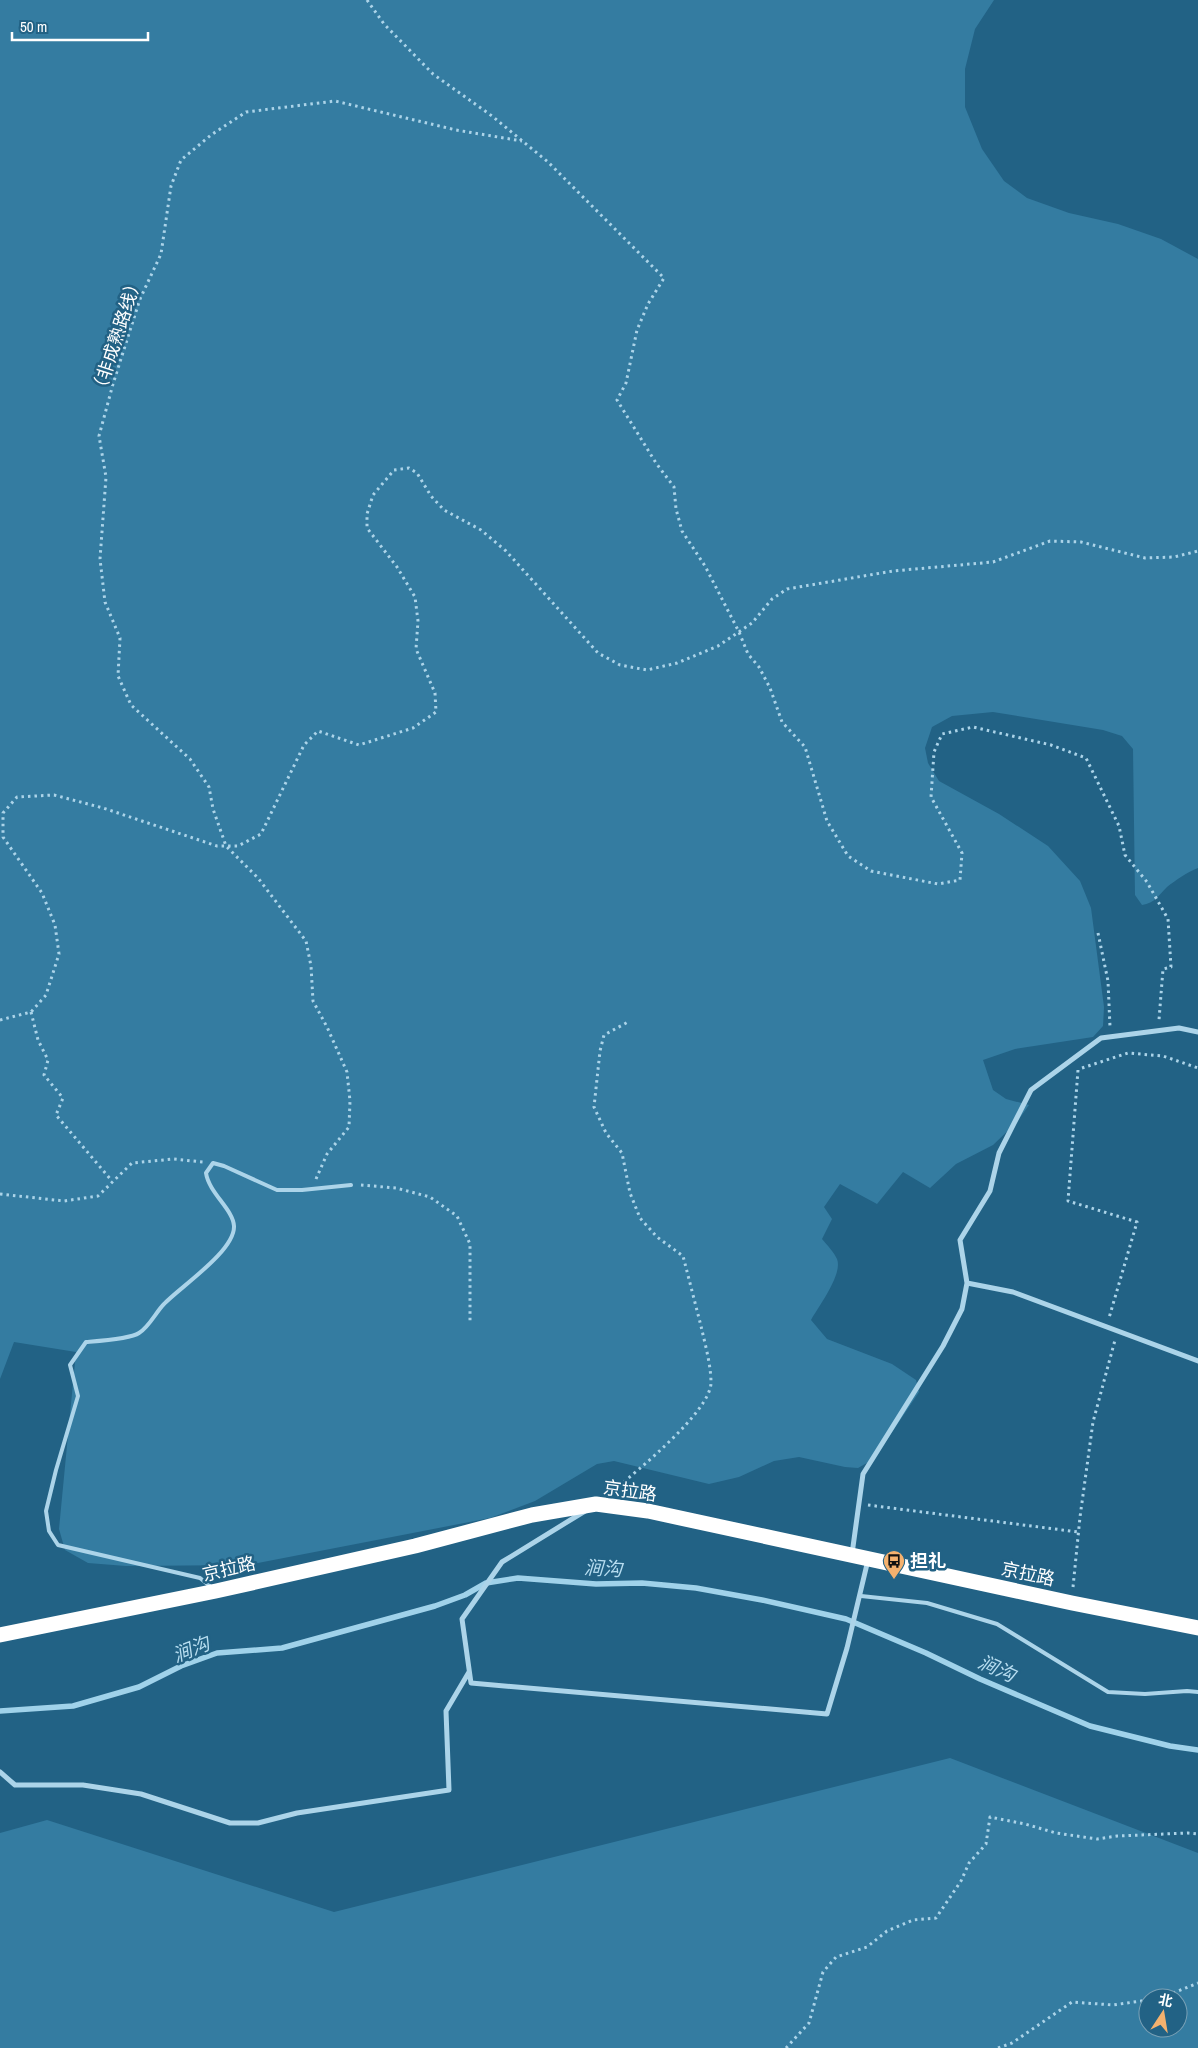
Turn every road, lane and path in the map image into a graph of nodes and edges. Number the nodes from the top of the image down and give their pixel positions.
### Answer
1 (366, 0) edge
2 (523, 142) junction
3 (1198, 551) edge
4 (739, 632) junction
5 (226, 846) junction
6 (1098, 933) dead end
7 (31, 1012) junction
8 (0, 1020) edge
9 (628, 1022) dead end
10 (1158, 1031) junction
11 (1198, 1032) edge
12 (1110, 1037) junction
13 (1198, 1068) edge
14 (1078, 1069) junction
15 (1069, 1072) dead end
16 (213, 1163) junction
17 (112, 1181) junction
18 (351, 1185) joint
19 (312, 1189) junction
20 (0, 1194) edge
21 (967, 1283) junction
22 (470, 1323) dead end
23 (1106, 1327) junction
24 (1117, 1331) junction
25 (1198, 1361) edge
26 (596, 1504) junction
27 (860, 1504) junction
28 (1078, 1532) junction
29 (852, 1554) junction
30 (868, 1558) junction
31 (216, 1591) junction
32 (861, 1596) junction
33 (1072, 1603) junction
34 (1198, 1628) edge
35 (0, 1636) edge
36 (470, 1672) junction
37 (1198, 1692) edge
38 (0, 1772) edge
39 (1198, 1834) edge
40 (1198, 1983) edge
41 (1186, 1988) edge
42 (1138, 2002) edge
43 (786, 2048) edge
44 (998, 2048) edge

1 - 2 path
2 - 4 path
2 - 5 path, （非成熟路线）
3 - 4 path
4 - 5 path
4 - 10 path
5 - 7 path
5 - 19 path
6 - 12 path
7 - 8 path
7 - 17 path
9 - 26 path
10 - 11 street
10 - 12 street
12 - 21 street
13 - 14 path
14 - 15 path
14 - 23 path
16 - 17 path
16 - 19 lane
16 - 31 lane
17 - 20 path
18 - 19 lane
18 - 22 path
21 - 23 street
21 - 27 street
23 - 24 street
24 - 25 street
24 - 28 path
26 - 29 highway, 京拉路
26 - 31 highway, 京拉路
26 - 36 street
27 - 28 path
27 - 29 street
28 - 33 path
29 - 30 highway, 京拉路
30 - 32 street
30 - 33 highway, 京拉路
31 - 35 highway, 京拉路
32 - 36 street
32 - 37 lane
33 - 34 highway, 京拉路
36 - 38 street
39 - 43 path
40 - 41 path
42 - 44 path

